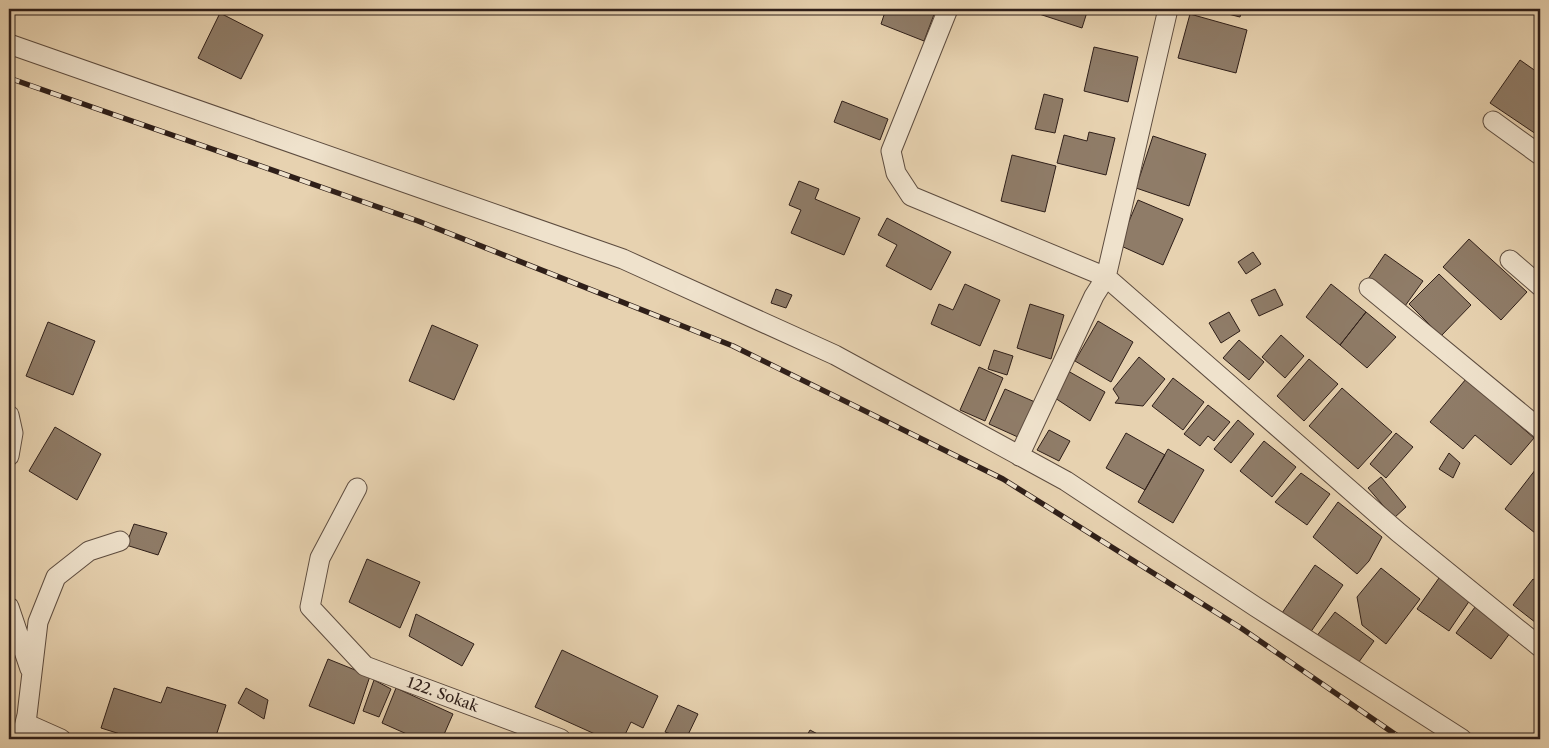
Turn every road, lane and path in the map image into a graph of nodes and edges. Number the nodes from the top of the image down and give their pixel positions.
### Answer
1 (948, 9) edge
2 (1168, 9) edge
3 (9, 44) edge
4 (1493, 122) dead end
5 (1540, 155) edge
6 (1510, 260) dead end
7 (1106, 277) junction
8 (1540, 286) edge
9 (1370, 288) dead end
10 (9, 415) edge
11 (1540, 429) edge
12 (9, 456) edge
13 (1019, 456) junction
14 (357, 488) dead end
15 (120, 541) dead end
16 (9, 608) edge
17 (1540, 647) edge
18 (32, 675) junction
19 (23, 731) edge
20 (61, 739) edge
21 (561, 739) edge
22 (1462, 739) edge

1 - 7 street
2 - 7 street
3 - 13 street
4 - 5 street
6 - 8 street
7 - 13 street
7 - 17 street
9 - 11 street
10 - 12 street
13 - 22 street
14 - 21 street, 122. Sokak
15 - 18 street
16 - 18 street
18 - 19 street
19 - 20 street

